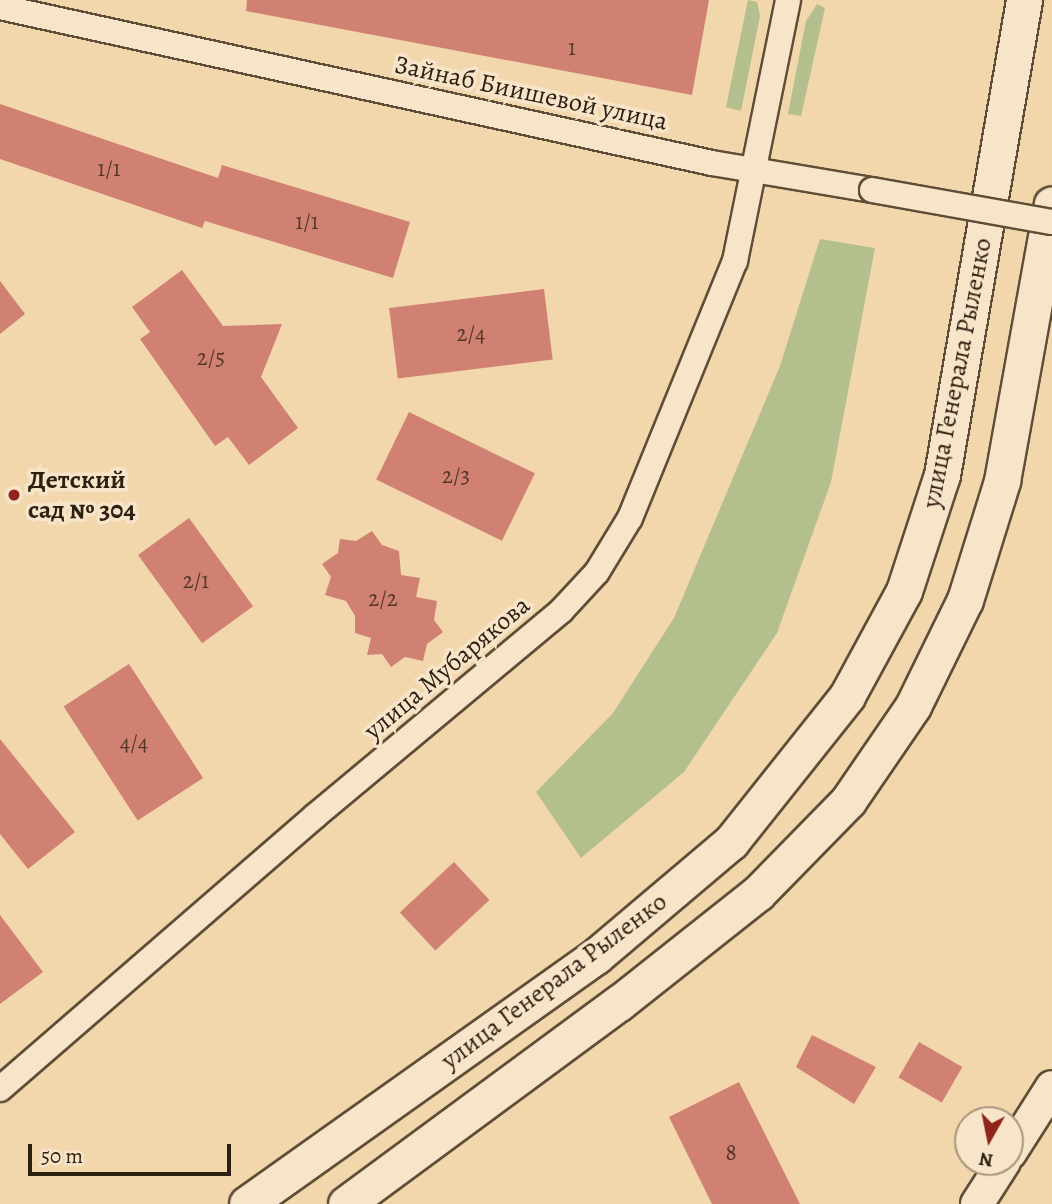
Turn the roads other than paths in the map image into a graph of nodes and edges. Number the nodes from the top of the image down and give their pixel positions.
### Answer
1 (788, 0) edge
2 (1024, 0) edge
3 (0, 7) edge
4 (754, 169) junction
5 (1052, 204) edge
6 (1052, 222) edge
7 (1052, 1087) edge
8 (0, 1089) edge
9 (1024, 1131) edge
10 (995, 1176) edge
11 (247, 1204) edge
12 (346, 1204) edge
13 (977, 1204) edge

1 - 4 street, улица Мубарякова
2 - 11 main road, улица Генерала Рыленко
3 - 4 street, Зайнаб Биишевой улица
4 - 6 street, Зайнаб Биишевой улица, bridge
4 - 8 street, улица Мубарякова
5 - 12 main road, улица Генерала Рыленко
7 - 9 street
10 - 13 street

